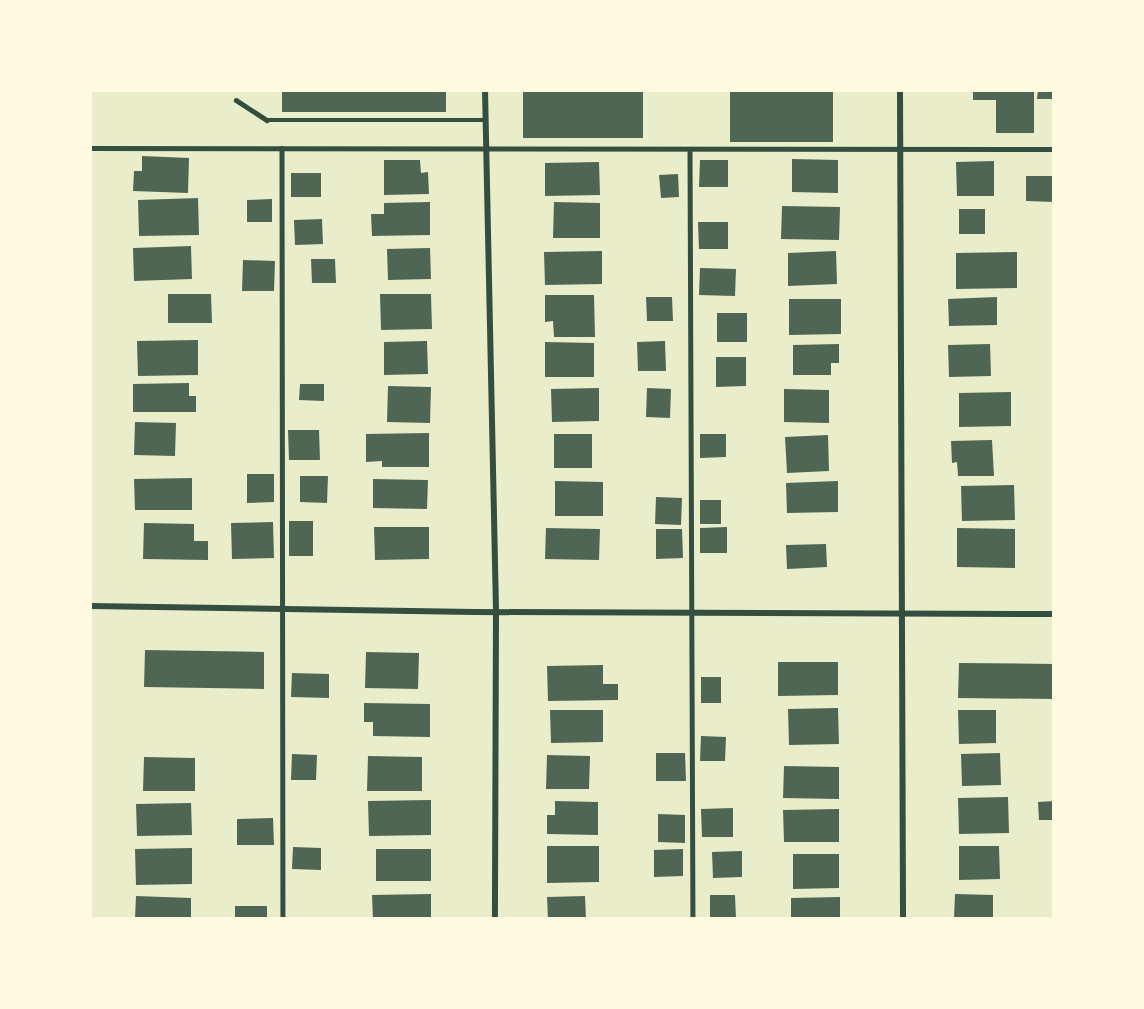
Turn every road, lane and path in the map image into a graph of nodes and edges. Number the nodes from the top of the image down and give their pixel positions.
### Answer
1 (485, 90) edge
2 (900, 90) edge
3 (236, 100) dead end
4 (485, 120) junction
5 (90, 148) edge
6 (282, 148) junction
7 (485, 148) junction
8 (690, 149) junction
9 (901, 149) junction
10 (1054, 149) edge
11 (90, 606) edge
12 (282, 607) junction
13 (692, 610) junction
14 (496, 611) junction
15 (901, 612) junction
16 (1054, 614) edge
17 (283, 919) edge
18 (495, 919) edge
19 (693, 919) edge
20 (903, 919) edge

1 - 4 street
2 - 9 street
3 - 4 lane
4 - 7 street
5 - 6 lane
6 - 7 lane
6 - 12 lane
7 - 8 lane
7 - 14 street
8 - 9 lane
8 - 13 lane
9 - 10 lane
9 - 15 street
11 - 12 street
12 - 14 street
12 - 17 lane
13 - 14 street
13 - 15 street
13 - 19 lane
14 - 18 street
15 - 16 street
15 - 20 street

